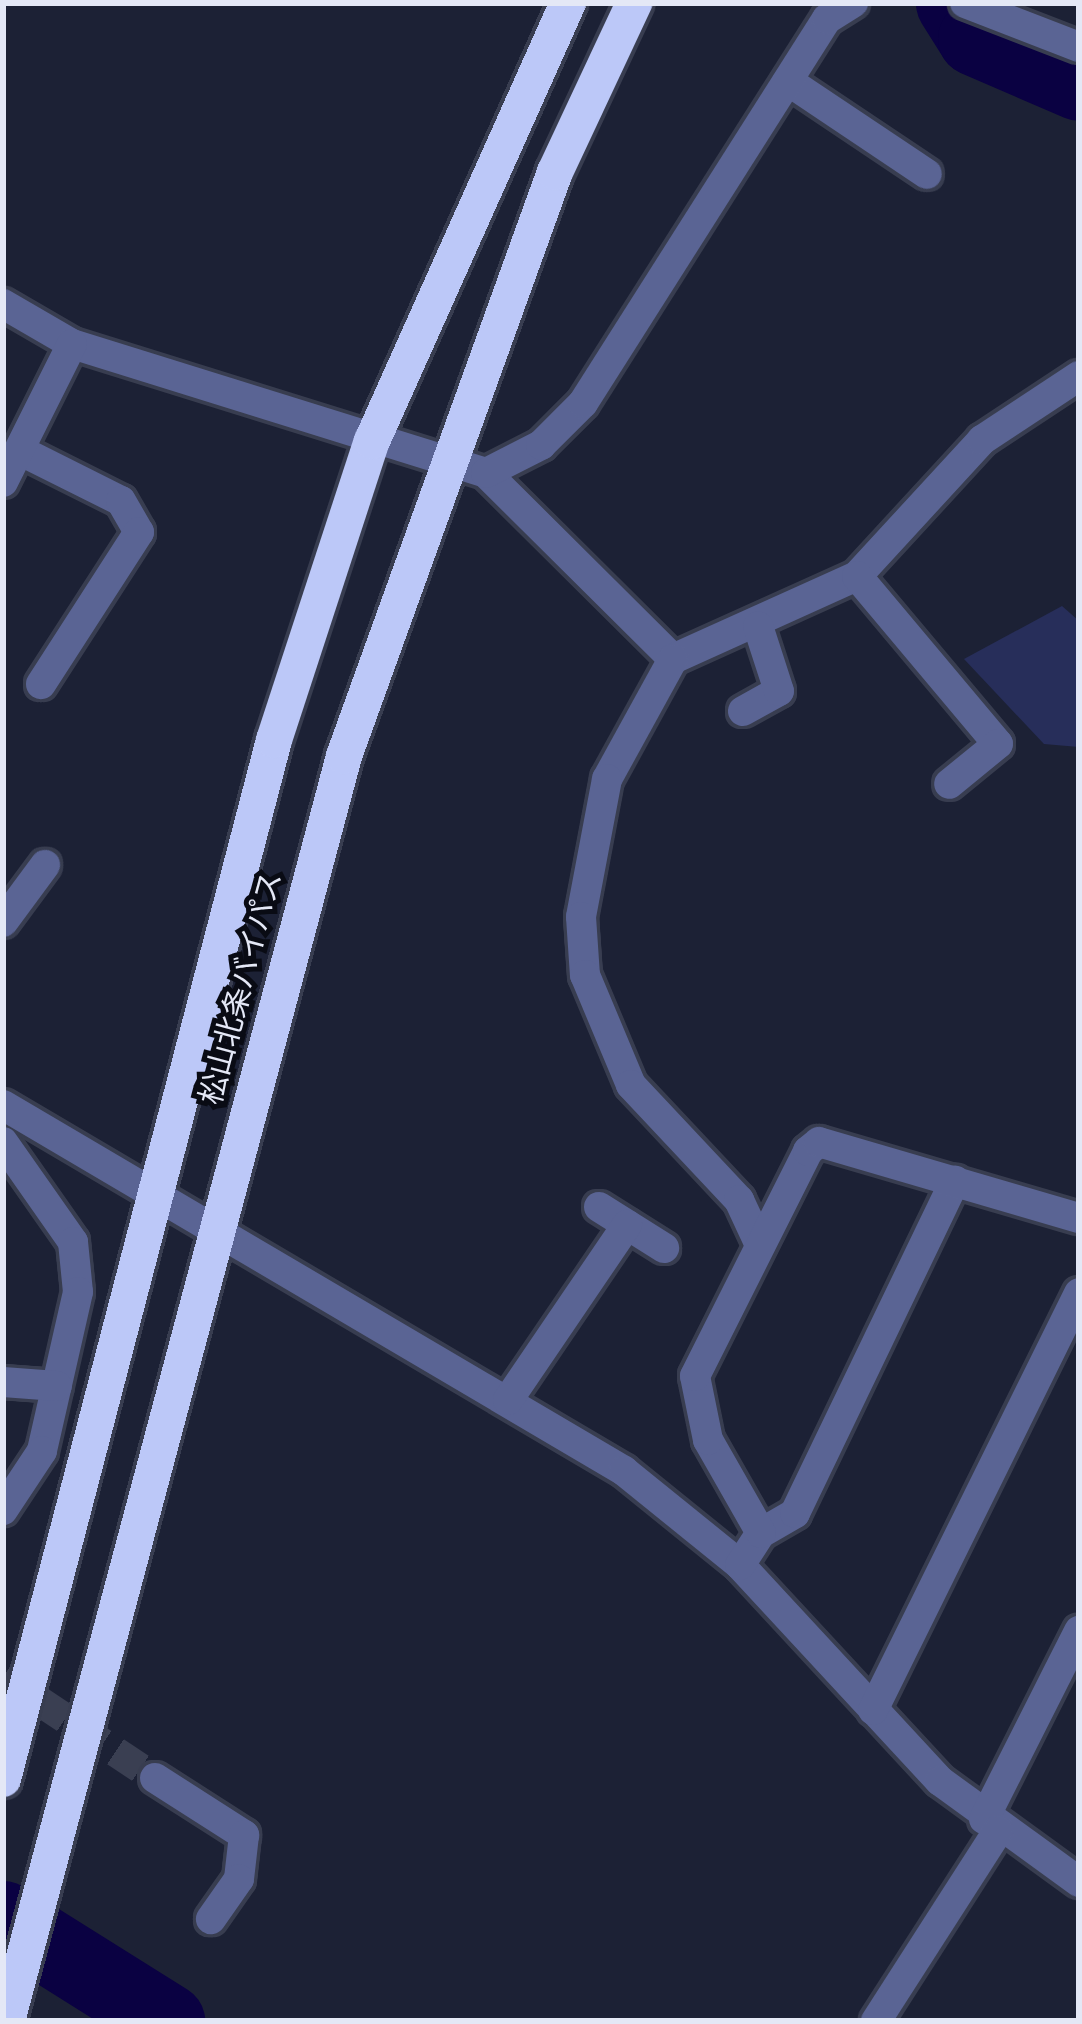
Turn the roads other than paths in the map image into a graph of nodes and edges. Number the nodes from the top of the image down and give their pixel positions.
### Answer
1 (568, 3) edge
2 (634, 3) edge
3 (853, 3) edge
4 (971, 5) edge
5 (1079, 47) edge
6 (788, 81) junction
7 (927, 174) dead end
8 (3, 304) edge
9 (72, 344) junction
10 (1079, 376) edge
11 (372, 441) junction
12 (25, 453) junction
13 (445, 462) junction
14 (486, 472) junction
15 (3, 482) edge
16 (857, 577) junction
17 (758, 626) junction
18 (673, 659) junction
19 (40, 684) dead end
20 (743, 711) dead end
21 (949, 784) dead end
22 (45, 865) dead end
23 (3, 922) edge
24 (3, 1105) edge
25 (5, 1149) edge
26 (956, 1181) junction
27 (157, 1192) junction
28 (599, 1208) dead end
29 (1079, 1218) edge
30 (627, 1225) junction
31 (215, 1226) junction
32 (760, 1245) junction
33 (664, 1248) dead end
34 (1079, 1293) edge
35 (3, 1382) edge
36 (57, 1386) junction
37 (508, 1400) junction
38 (3, 1510) edge
39 (760, 1533) junction
40 (740, 1565) junction
41 (1079, 1631) edge
42 (1071, 1665) edge
43 (873, 1710) junction
44 (155, 1778) tunnel mouth
45 (3, 1779) edge
46 (991, 1825) junction
47 (1079, 1882) edge
48 (211, 1919) dead end
49 (9, 2015) edge
50 (876, 2021) edge

1 - 11 highway, 松山北条バイパス
2 - 13 highway, 松山北条バイパス
3 - 6 street
4 - 5 street
6 - 7 street
6 - 14 street
8 - 9 street
9 - 11 street
9 - 12 street
10 - 16 street
11 - 13 street
11 - 27 highway, 松山北条バイパス
12 - 15 street
12 - 19 street
13 - 14 street
13 - 31 highway, 松山北条バイパス
14 - 18 street
16 - 17 street
16 - 21 street
17 - 18 street
17 - 20 street
18 - 32 street
22 - 23 street
24 - 27 street
25 - 36 street
26 - 29 street
26 - 32 street
26 - 39 street
27 - 31 street
27 - 45 highway, 松山北条バイパス
28 - 30 street
30 - 33 street
30 - 37 street
31 - 37 street
31 - 49 highway, 松山北条バイパス
32 - 39 street
34 - 43 street
35 - 36 street
36 - 38 street
37 - 40 street
39 - 40 street
40 - 43 street
41 - 42 street
42 - 46 street
43 - 46 street
44 - 48 street
46 - 47 street
46 - 50 street

